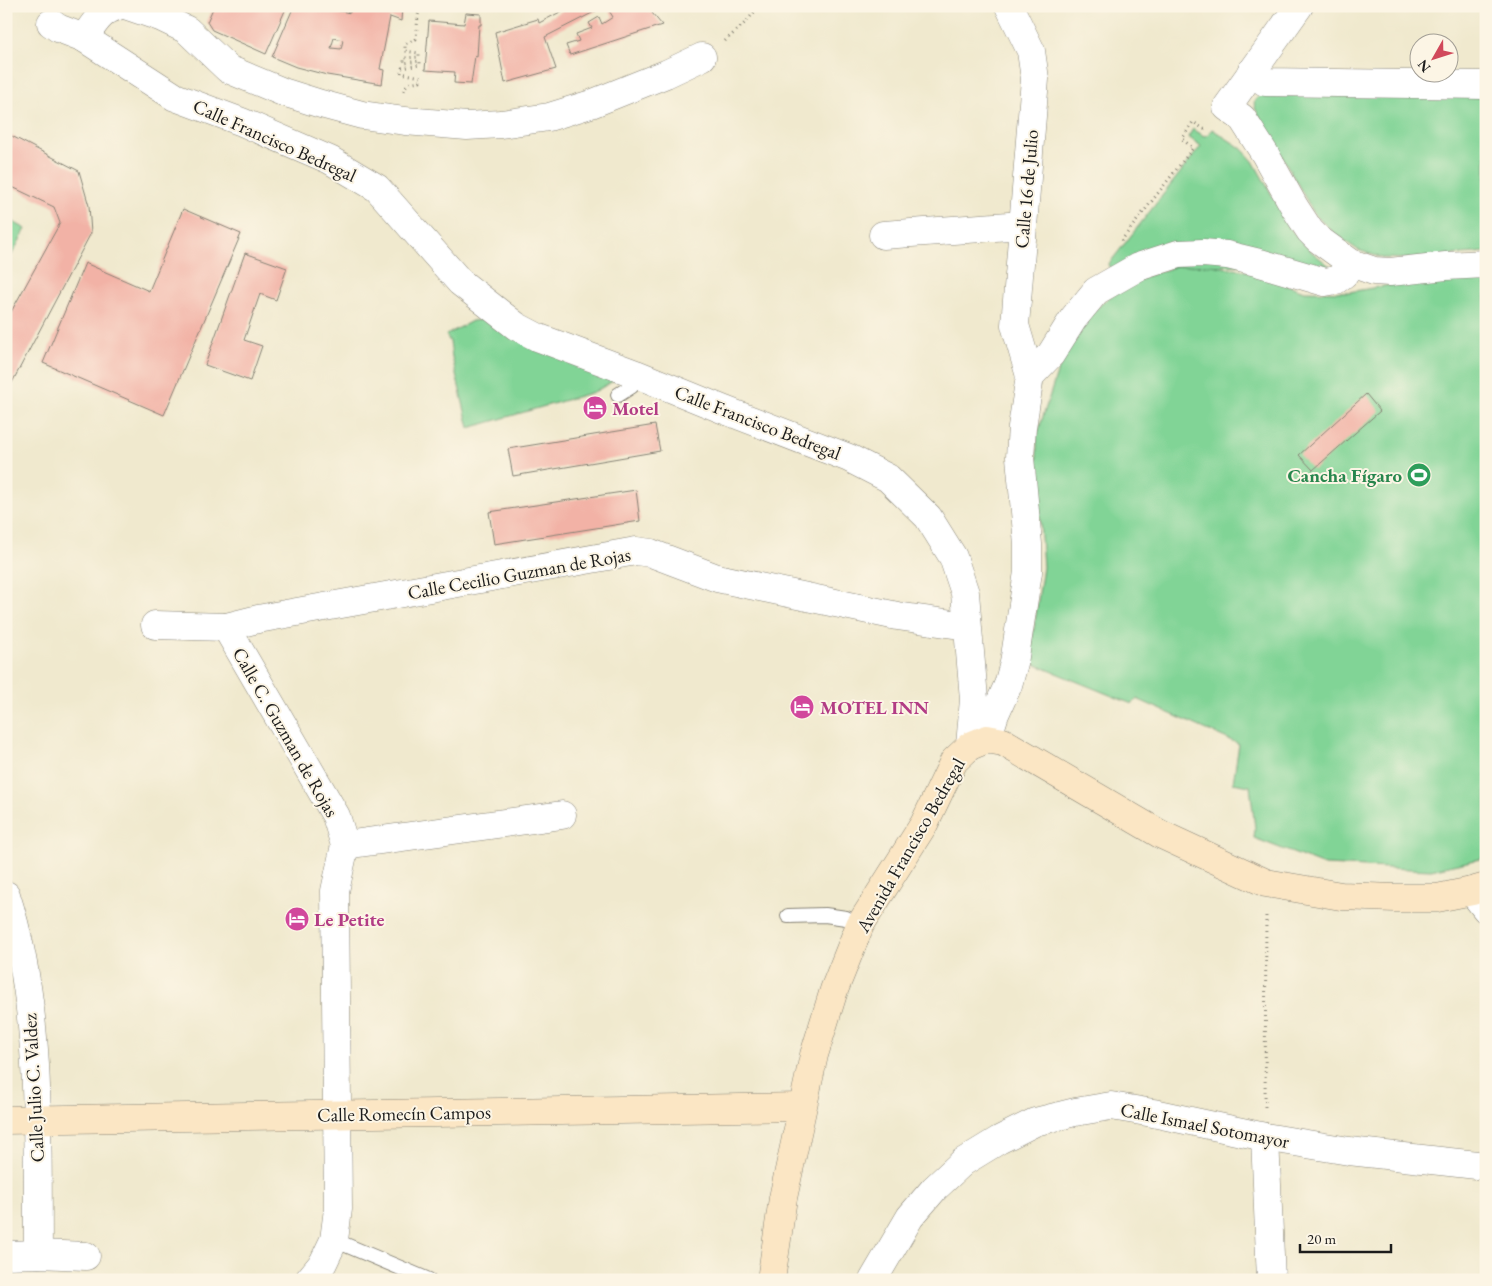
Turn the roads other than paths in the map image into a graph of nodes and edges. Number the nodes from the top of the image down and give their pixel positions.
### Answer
1 (118, 6) edge
2 (128, 6) edge
3 (1009, 6) edge
4 (1299, 6) edge
5 (51, 23) dead end
6 (84, 38) junction
7 (702, 57) road end
8 (1251, 72) junction
9 (1486, 84) edge
10 (1023, 225) junction
11 (883, 235) dead end
12 (1351, 263) junction
13 (1486, 264) edge
14 (636, 374) junction
15 (1030, 376) junction
16 (618, 395) dead end
17 (967, 624) junction
18 (155, 625) dead end
19 (226, 627) junction
20 (978, 742) junction
21 (562, 815) dead end
22 (345, 845) junction
23 (6, 896) edge
24 (1481, 896) edge
25 (788, 916) dead end
26 (860, 926) junction
27 (802, 1107) junction
28 (337, 1114) junction
29 (37, 1119) junction
30 (6, 1120) edge
31 (1265, 1138) junction
32 (1486, 1166) edge
33 (334, 1240) junction
34 (38, 1254) junction
35 (6, 1255) edge
36 (86, 1256) dead end
37 (309, 1280) edge
38 (429, 1280) edge
39 (771, 1280) edge
40 (874, 1280) edge
41 (1271, 1280) edge

1 - 6 street
2 - 7 street
3 - 10 street, Calle 16 de Julio
4 - 8 street
5 - 6 street, Calle Francisco Bedregal
6 - 14 street, Calle Francisco Bedregal
8 - 9 street
8 - 12 street
10 - 11 street
10 - 15 street, Calle 16 de Julio
12 - 13 street
12 - 15 street
14 - 16 lane
14 - 17 street, Calle Francisco Bedregal
15 - 20 street
17 - 19 street, Calle Cecilio Guzman de Rojas
17 - 20 street, Calle Francisco Bedregal
18 - 19 street, Calle Cecilio Guzman de Rojas
19 - 22 street, Calle C. Guzman de Rojas
20 - 24 main road
20 - 26 main road, Avenida Francisco Bedregal
21 - 22 street
22 - 28 street, Calle C. Guzman de Rojas
23 - 29 street, Calle Julio C. Valdez
25 - 26 lane
26 - 27 main road, Avenida Francisco Bedregal
27 - 28 main road, Calle Romecín Campos
27 - 39 main road, Avenida Francisco Bedregal
28 - 29 main road, Calle Romecín Campos
28 - 33 street, Calle C. Guzman de Rojas
29 - 30 main road, Calle Romecín Campos
29 - 34 street, Calle Julio C. Valdez
31 - 32 street, Calle Ismael Sotomayor
31 - 40 street, Calle Ismael Sotomayor
31 - 41 street
33 - 37 street, Calle C. Guzman de Rojas
33 - 38 lane
34 - 35 street
34 - 36 street

